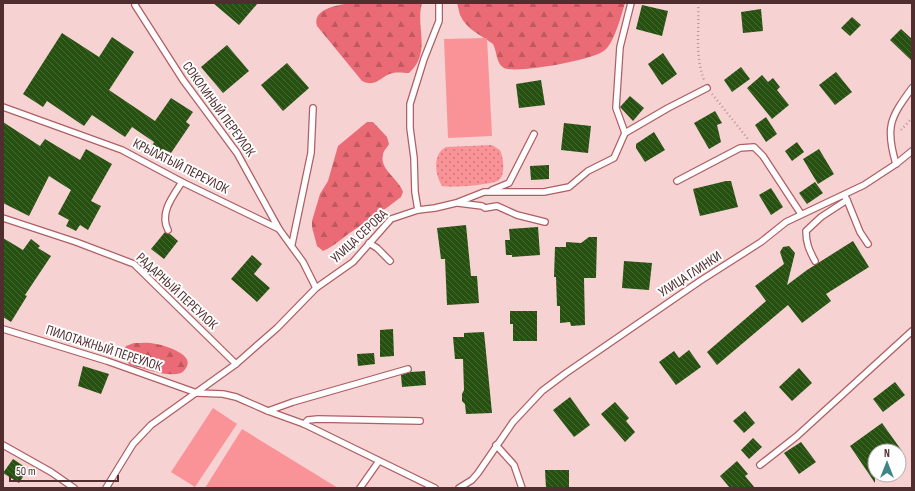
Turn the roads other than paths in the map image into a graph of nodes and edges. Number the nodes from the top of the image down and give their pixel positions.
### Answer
1 (439, 3) edge
2 (631, 3) edge
3 (135, 6) dead end
4 (707, 88) road end
5 (912, 88) edge
6 (3, 107) edge
7 (313, 108) dead end
8 (625, 133) junction
9 (534, 134) dead end
10 (912, 151) edge
11 (896, 164) junction
12 (677, 181) dead end
13 (182, 182) junction
14 (484, 192) junction
15 (845, 197) junction
16 (456, 203) junction
17 (418, 210) junction
18 (801, 214) junction
19 (3, 218) edge
20 (545, 222) dead end
21 (279, 229) junction
22 (168, 230) dead end
23 (369, 243) junction
24 (292, 244) junction
25 (868, 244) dead end
26 (390, 260) dead end
27 (815, 260) dead end
28 (316, 288) junction
29 (3, 329) edge
30 (912, 331) edge
31 (236, 364) junction
32 (408, 368) dead end
33 (197, 393) junction
34 (268, 411) junction
35 (420, 421) dead end
36 (304, 424) junction
37 (3, 445) edge
38 (496, 445) junction
39 (379, 461) junction
40 (760, 465) dead end
41 (74, 488) edge
42 (106, 488) edge
43 (360, 488) edge
44 (435, 488) edge
45 (459, 488) edge
46 (522, 488) edge

1 - 17 lane
2 - 8 lane
3 - 21 lane, СОКОЛИНЫЙ ПЕРЕУЛОК
4 - 8 lane
5 - 11 lane
6 - 13 lane, КРЫЛАТЫЙ ПЕРЕУЛОК
7 - 24 lane
8 - 14 lane, УЛИЦА СЕРОВА
9 - 14 lane
10 - 11 lane, УЛИЦА ГЛИНКИ
11 - 15 lane, УЛИЦА ГЛИНКИ
12 - 18 lane
13 - 21 lane, КРЫЛАТЫЙ ПЕРЕУЛОК
13 - 22 lane
14 - 16 lane, УЛИЦА СЕРОВА
15 - 18 lane, УЛИЦА ГЛИНКИ
15 - 25 lane
15 - 27 lane
16 - 17 lane, УЛИЦА СЕРОВА
16 - 20 lane
17 - 23 lane, УЛИЦА СЕРОВА
18 - 38 lane, УЛИЦА ГЛИНКИ
19 - 31 lane, РАДАРНЫЙ ПЕРЕУЛОК
21 - 24 lane, КРЫЛАТЫЙ ПЕРЕУЛОК
23 - 26 lane
23 - 28 lane, УЛИЦА СЕРОВА
24 - 28 lane, КРЫЛАТЫЙ ПЕРЕУЛОК
28 - 31 lane, УЛИЦА СЕРОВА
29 - 33 lane, ПИЛОТАЖНЫЙ ПЕРЕУЛОК
30 - 40 lane
31 - 33 lane, УЛИЦА СЕРОВА
32 - 34 lane
33 - 34 lane, ПИЛОТАЖНЫЙ ПЕРЕУЛОК
33 - 42 lane, УЛИЦА СЕРОВА
34 - 36 lane, ПИЛОТАЖНЫЙ ПЕРЕУЛОК
35 - 36 lane
36 - 39 lane, ПИЛОТАЖНЫЙ ПЕРЕУЛОК
37 - 41 lane
38 - 45 lane, УЛИЦА ГЛИНКИ
38 - 46 lane
39 - 43 lane
39 - 44 lane, ПИЛОТАЖНЫЙ ПЕРЕУЛОК

